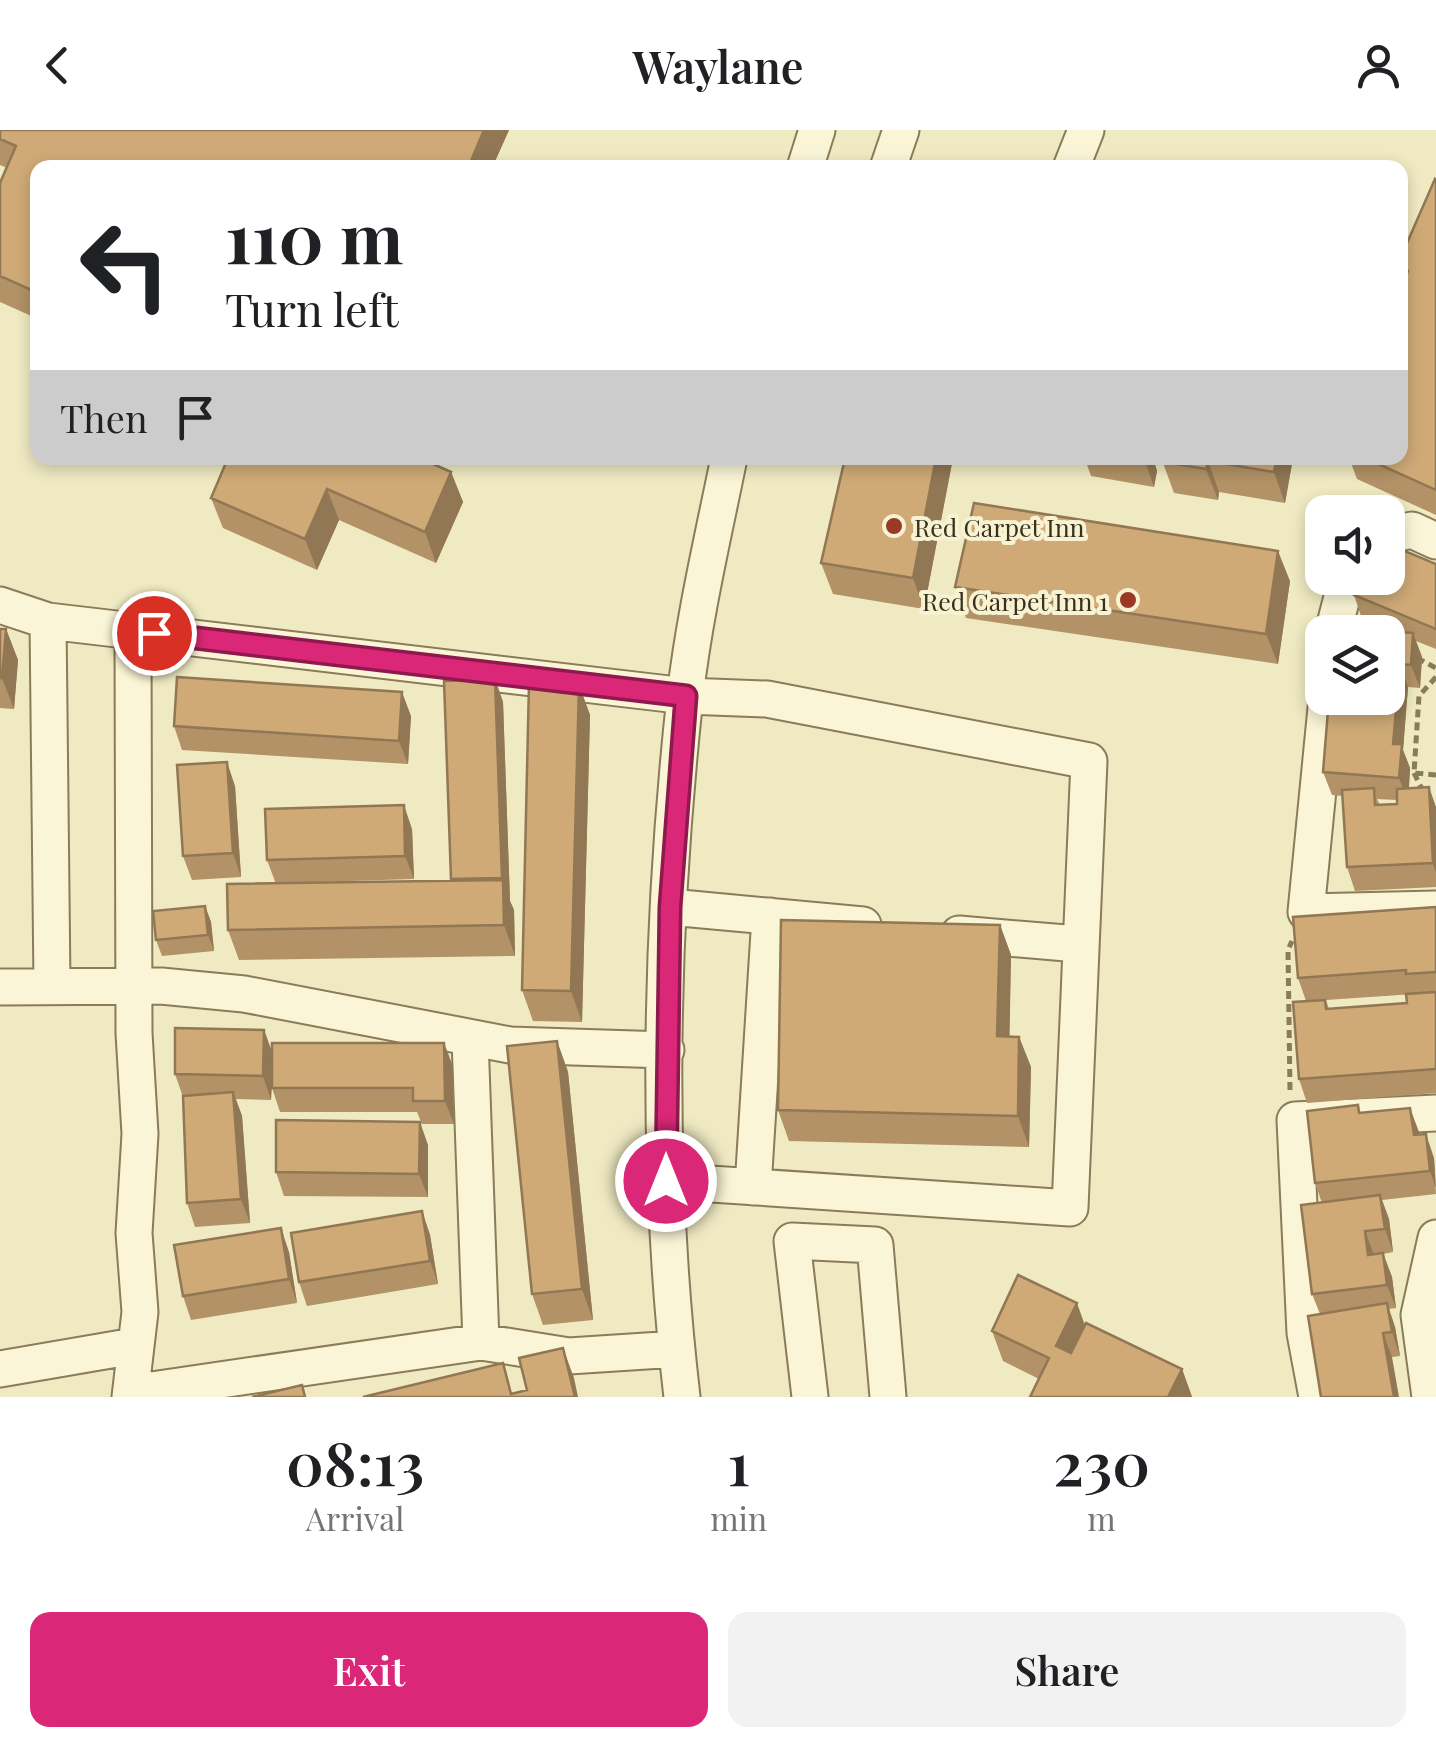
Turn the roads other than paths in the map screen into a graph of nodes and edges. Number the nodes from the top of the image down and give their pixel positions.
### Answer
1 (817, 130) edge
2 (901, 130) edge
3 (1086, 130) edge
4 (808, 160) edge
5 (891, 160) edge
6 (1075, 160) edge
7 (727, 465) edge
8 (1405, 531) edge
9 (1436, 540) edge
10 (0, 604) edge
11 (48, 622) junction
12 (133, 631) junction
13 (686, 696) junction
14 (1325, 715) edge
15 (670, 907) junction
16 (1436, 909) edge
17 (770, 916) junction
18 (1078, 944) junction
19 (134, 983) junction
20 (52, 984) junction
21 (0, 987) edge
22 (470, 1038) junction
23 (666, 1050) junction
24 (1436, 1113) edge
25 (666, 1181) junction
26 (753, 1187) junction
27 (1436, 1238) edge
28 (481, 1342) junction
29 (134, 1346) junction
30 (676, 1349) junction
31 (0, 1369) edge
32 (130, 1395) edge
33 (682, 1397) edge
34 (810, 1397) edge
35 (888, 1397) edge
36 (1316, 1397) edge
37 (1430, 1397) edge

1 - 4 street
2 - 5 street
3 - 6 street
7 - 13 street
8 - 9 street
10 - 11 street
11 - 12 street
11 - 20 street
12 - 13 street
12 - 19 street
13 - 15 street
13 - 18 street
14 - 16 street
15 - 17 street
15 - 23 street
17 - 18 street
17 - 26 street
18 - 26 street
19 - 20 street
19 - 22 street
19 - 29 street
20 - 21 street
22 - 23 street
22 - 28 street
23 - 25 street
24 - 36 street
25 - 26 street
25 - 30 street
27 - 37 street
28 - 30 street
28 - 32 street
29 - 31 street
29 - 32 street
30 - 33 street
34 - 35 street

